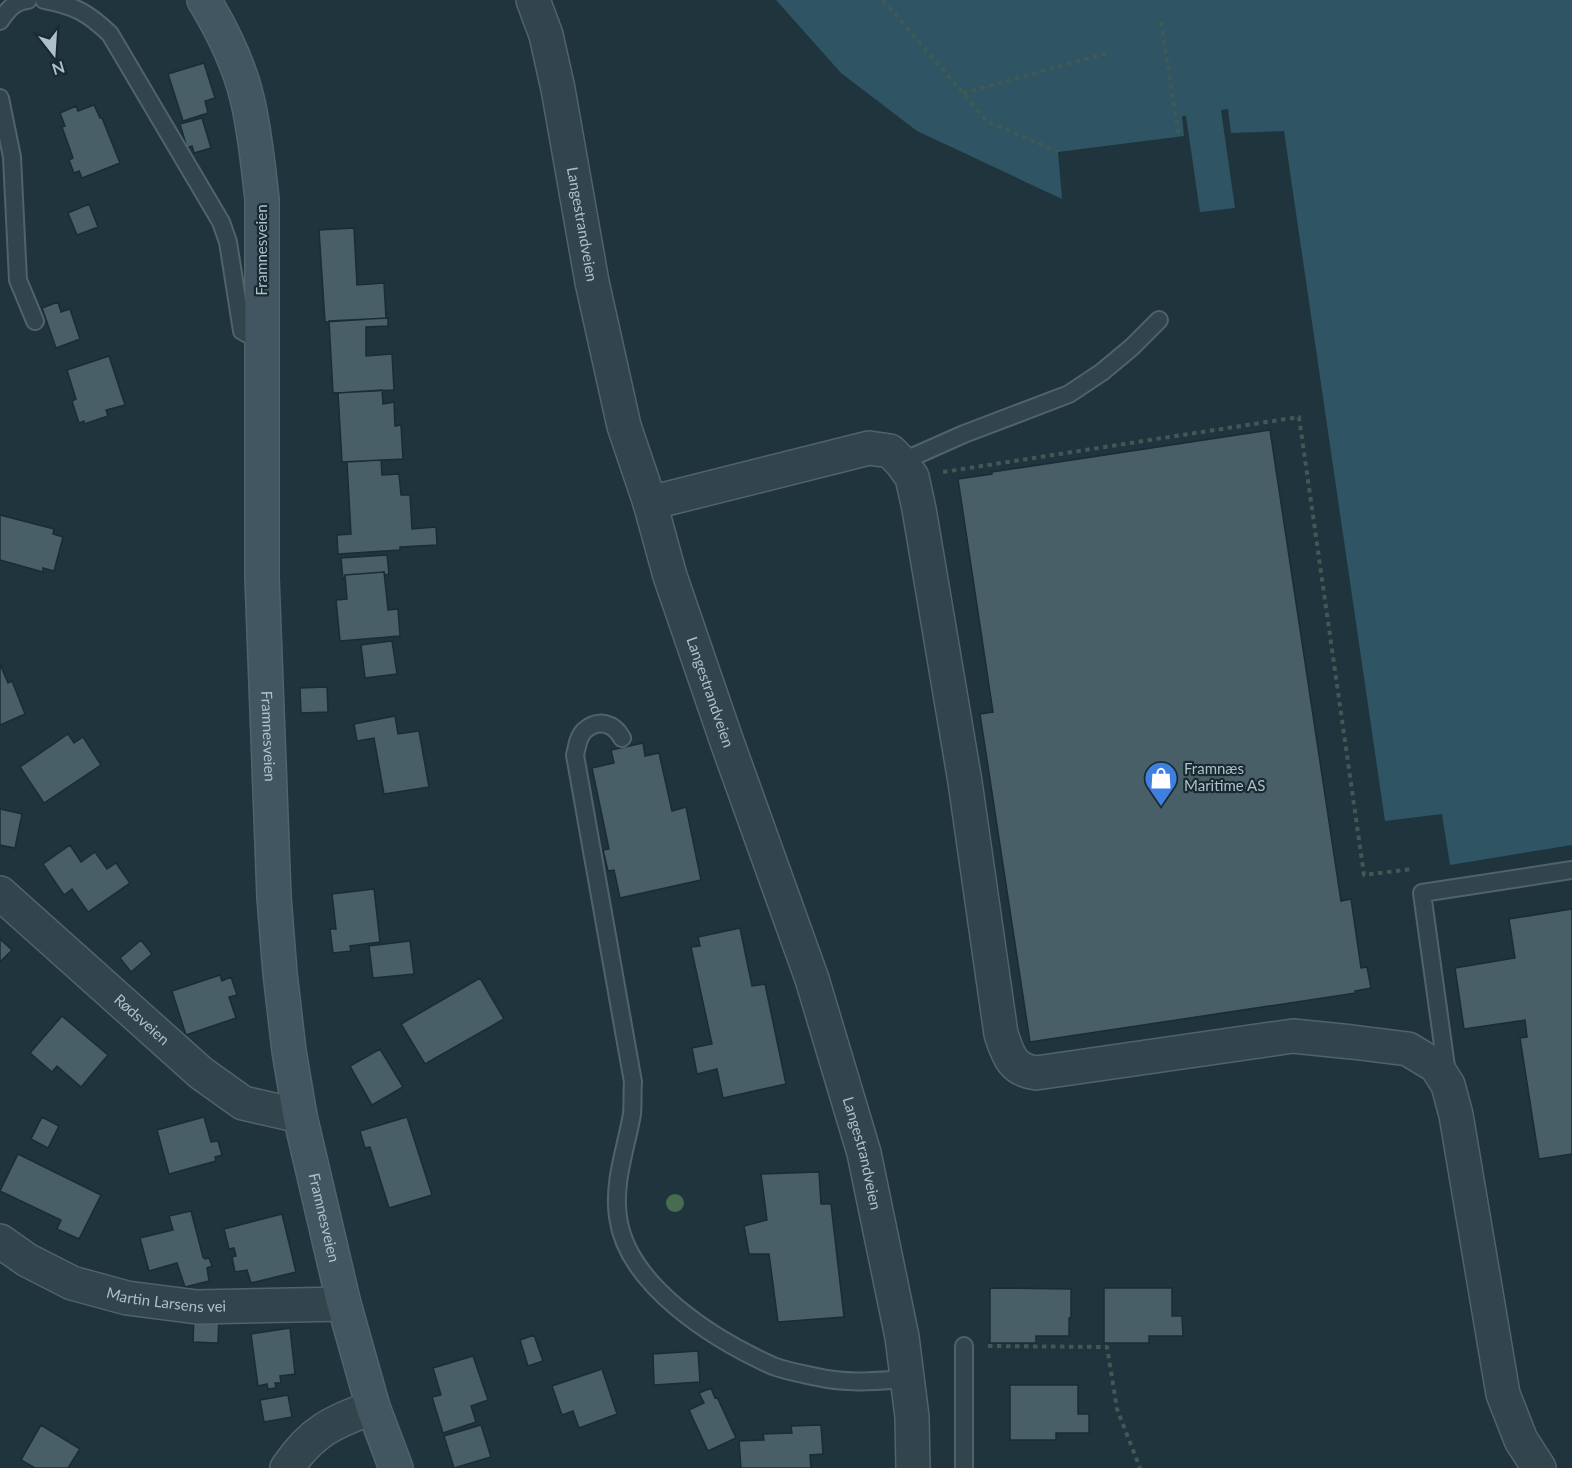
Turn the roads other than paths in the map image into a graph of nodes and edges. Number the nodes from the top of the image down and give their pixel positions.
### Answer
1 (28, 0) edge
2 (44, 0) edge
3 (204, 0) edge
4 (533, 0) edge
5 (0, 21) edge
6 (0, 98) edge
7 (1159, 320) dead end
8 (35, 321) dead end
9 (261, 342) junction
10 (906, 469) junction
11 (650, 503) junction
12 (622, 738) dead end
13 (1572, 870) edge
14 (0, 893) edge
15 (1448, 1085) junction
16 (300, 1116) junction
17 (0, 1241) edge
18 (344, 1304) junction
19 (964, 1346) road end
20 (908, 1379) junction
21 (373, 1407) junction
22 (287, 1468) edge
23 (396, 1468) edge
24 (913, 1468) edge
25 (964, 1468) edge
26 (1539, 1468) edge

1 - 5 lane
2 - 9 lane
3 - 9 main road, Framnesveien
4 - 11 street, Langestrandveien
6 - 8 lane
7 - 10 lane
9 - 16 main road, Framnesveien
10 - 11 street
10 - 15 street
11 - 20 street, Langestrandveien
12 - 20 lane
13 - 15 lane
14 - 16 street, Rødsveien
15 - 26 street
16 - 18 main road, Framnesveien
17 - 18 street, Martin Larsens vei
18 - 21 main road, Framnesveien
19 - 25 lane
20 - 24 street, Langestrandveien
21 - 22 street
21 - 23 main road, Framnesveien

